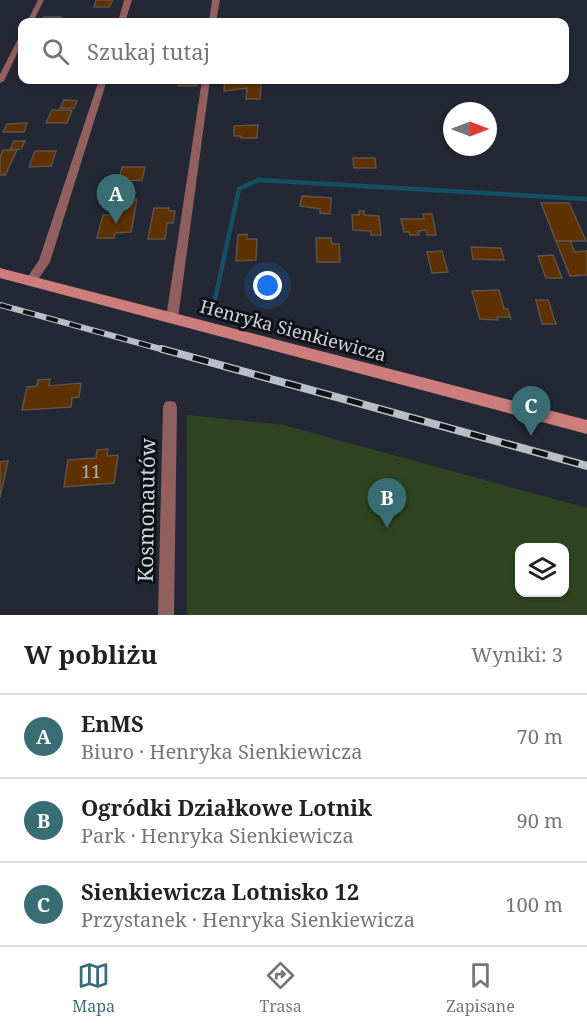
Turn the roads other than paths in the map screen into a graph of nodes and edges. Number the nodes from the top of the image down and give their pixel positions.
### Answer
1 (41, 0) edge
2 (128, 0) edge
3 (216, 0) edge
4 (32, 18) edge
5 (122, 18) edge
6 (214, 18) edge
7 (18, 45) edge
8 (0, 81) edge
9 (102, 84) edge
10 (205, 84) edge
11 (0, 273) edge
12 (31, 281) junction
13 (171, 318) junction
14 (170, 407) dead end
15 (582, 426) edge
16 (166, 615) edge

1 - 4 lane
2 - 5 street
3 - 6 street
7 - 8 lane
9 - 12 street
10 - 13 street
11 - 12 main road, Henryka Sienkiewicza
12 - 13 main road, Henryka Sienkiewicza
13 - 15 main road, Henryka Sienkiewicza
14 - 16 street, Kosmonautów

